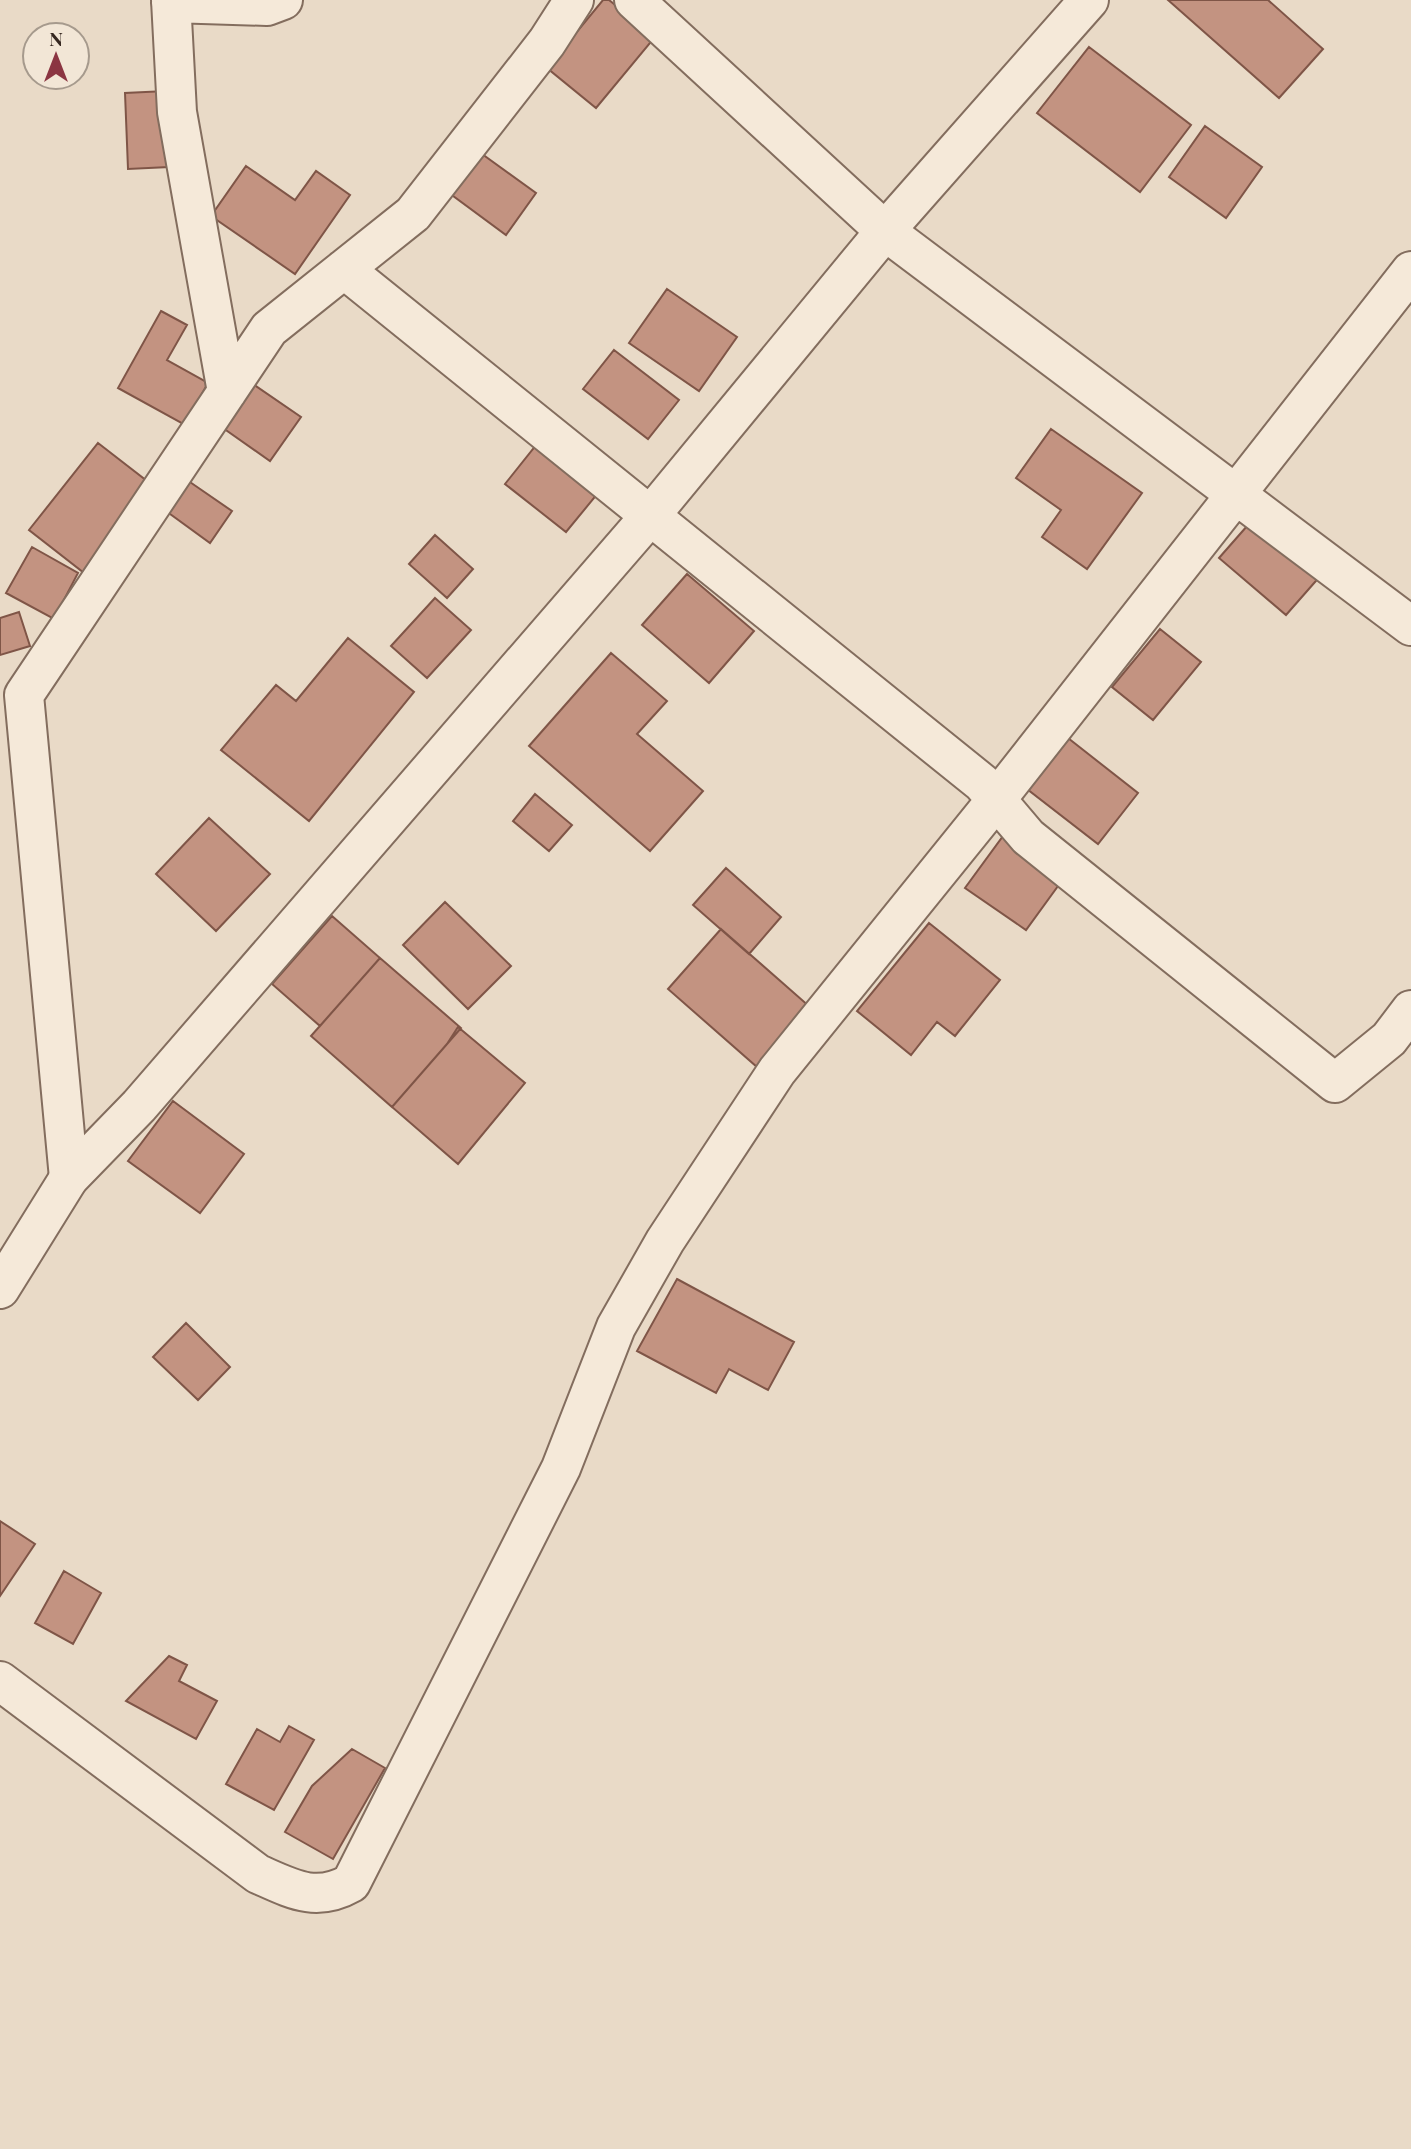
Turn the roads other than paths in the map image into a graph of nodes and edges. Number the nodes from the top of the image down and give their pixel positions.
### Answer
1 (284, 0) edge
2 (574, 0) edge
3 (634, 0) edge
4 (1089, 0) edge
5 (171, 2) edge
6 (885, 230) junction
7 (344, 269) junction
8 (1411, 271) edge
9 (227, 392) junction
10 (1237, 495) junction
11 (650, 516) junction
12 (1411, 626) edge
13 (996, 800) junction
14 (1411, 1010) edge
15 (69, 1178) junction
16 (0, 1289) edge
17 (0, 1681) edge

1 - 5 street
2 - 7 street
3 - 6 street
4 - 6 street
5 - 9 street
6 - 10 street
6 - 11 street
7 - 9 street
7 - 11 street
8 - 10 street
9 - 15 street
10 - 12 street
10 - 13 street
11 - 13 street
11 - 15 street
13 - 14 street
13 - 17 street
15 - 16 street

